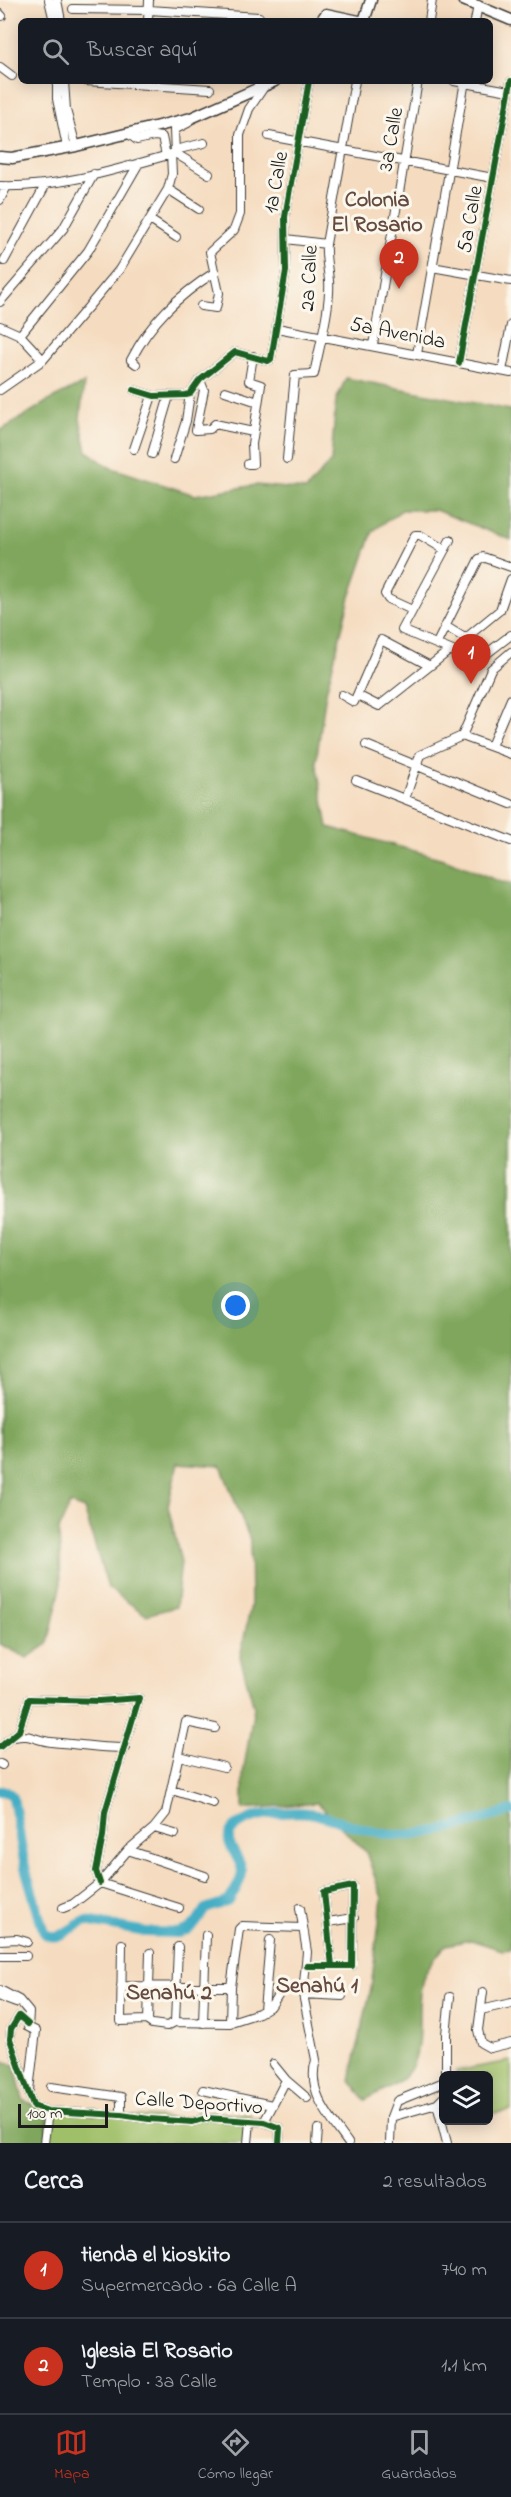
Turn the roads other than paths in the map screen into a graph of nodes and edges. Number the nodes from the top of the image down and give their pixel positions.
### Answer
1 (49, 0) edge
2 (57, 0) edge
3 (149, 0) edge
4 (371, 0) edge
5 (432, 0) edge
6 (463, 0) edge
7 (478, 5) junction
8 (73, 9) dead end
9 (149, 10) junction
10 (259, 17) dead end
11 (53, 18) edge
12 (60, 18) edge
13 (148, 18) edge
14 (324, 18) edge
15 (349, 18) edge
16 (364, 18) edge
17 (429, 18) edge
18 (476, 18) edge
19 (511, 20) edge
20 (0, 67) edge
21 (12, 76) dead end
22 (511, 81) edge
23 (57, 84) edge
24 (64, 84) edge
25 (156, 84) edge
26 (267, 84) edge
27 (269, 84) edge
28 (309, 84) edge
29 (354, 84) edge
30 (417, 84) edge
31 (465, 84) edge
32 (475, 84) edge
33 (210, 89) dead end
34 (509, 91) junction
35 (191, 118) junction
36 (129, 134) junction
37 (269, 136) dead end
38 (299, 142) junction
39 (204, 143) dead end
40 (71, 147) junction
41 (343, 149) junction
42 (171, 153) junction
43 (0, 157) edge
44 (139, 163) junction
45 (404, 163) junction
46 (449, 169) junction
47 (94, 174) junction
48 (209, 174) dead end
49 (493, 178) junction
50 (46, 184) junction
51 (3, 186) edge
52 (168, 189) junction
53 (0, 200) edge
54 (200, 209) dead end
55 (150, 220) junction
56 (176, 237) dead end
57 (286, 239) junction
58 (326, 244) junction
59 (4, 261) dead end
60 (432, 267) junction
61 (215, 272) junction
62 (476, 275) junction
63 (511, 281) edge
64 (0, 302) edge
65 (201, 306) dead end
66 (0, 326) edge
67 (511, 327) edge
68 (277, 328) junction
69 (20, 335) junction
70 (322, 336) junction
71 (373, 345) junction
72 (417, 354) junction
73 (254, 356) junction
74 (43, 360) junction
75 (459, 363) junction
76 (136, 364) dead end
77 (507, 372) edge
78 (200, 380) junction
79 (0, 390) edge
80 (134, 390) dead end
81 (225, 392) dead end
82 (190, 394) junction
83 (152, 396) junction
84 (169, 396) junction
85 (258, 402) junction
86 (254, 432) junction
87 (134, 449) dead end
88 (152, 454) dead end
89 (174, 459) dead end
90 (287, 459) dead end
91 (248, 464) dead end
92 (450, 540) dead end
93 (445, 550) junction
94 (511, 567) edge
95 (511, 579) edge
96 (412, 610) junction
97 (445, 626) junction
98 (511, 635) edge
99 (437, 644) junction
100 (450, 650) junction
101 (511, 652) edge
102 (430, 666) junction
103 (342, 695) dead end
104 (357, 695) junction
105 (511, 699) edge
106 (462, 736) junction
107 (366, 745) dead end
108 (491, 746) junction
109 (511, 754) edge
110 (417, 766) junction
111 (356, 780) dead end
112 (405, 800) junction
113 (511, 804) edge
114 (511, 841) edge
115 (215, 1728) dead end
116 (8, 1739) junction
117 (0, 1747) edge
118 (126, 1748) junction
119 (179, 1756) junction
120 (224, 1767) dead end
121 (172, 1790) junction
122 (213, 1803) dead end
123 (154, 1828) junction
124 (175, 1834) dead end
125 (128, 1850) junction
126 (205, 1876) dead end
127 (100, 1883) junction
128 (63, 1908) dead end
129 (179, 1908) dead end
130 (300, 1908) dead end
131 (354, 1918) junction
132 (328, 1922) junction
133 (303, 1928) junction
134 (206, 1935) dead end
135 (0, 1940) edge
136 (270, 1940) dead end
137 (27, 1942) dead end
138 (122, 1944) dead end
139 (177, 1947) dead end
140 (150, 1953) dead end
141 (0, 1956) edge
142 (26, 1956) dead end
143 (307, 1966) junction
144 (332, 1966) junction
145 (121, 1986) junction
146 (148, 1986) junction
147 (176, 1986) junction
148 (205, 1986) junction
149 (231, 1987) junction
150 (0, 1990) edge
151 (483, 1992) dead end
152 (303, 1994) junction
153 (342, 1996) dead end
154 (0, 1997) edge
155 (450, 1997) dead end
156 (511, 2003) edge
157 (264, 2010) junction
158 (481, 2010) junction
159 (29, 2012) junction
160 (148, 2021) junction
161 (176, 2022) junction
162 (203, 2023) junction
163 (230, 2023) junction
164 (28, 2024) junction
165 (0, 2026) edge
166 (11, 2029) junction
167 (511, 2043) edge
168 (273, 2064) dead end
169 (446, 2071) edge
170 (286, 2080) junction
171 (439, 2084) edge
172 (51, 2087) dead end
173 (203, 2090) dead end
174 (28, 2093) junction
175 (307, 2098) dead end
176 (272, 2104) junction
177 (437, 2104) joint
178 (48, 2111) junction
179 (121, 2115) junction
180 (391, 2117) junction
181 (250, 2121) junction
182 (264, 2122) junction
183 (318, 2129) dead end
184 (44, 2143) edge
185 (248, 2143) edge
186 (279, 2143) edge
187 (316, 2143) edge
188 (348, 2143) edge
189 (390, 2143) edge
190 (447, 2143) edge

1 - 11 street
2 - 12 street
3 - 9 street
4 - 16 main road
5 - 17 street
6 - 7 main road
7 - 18 street
7 - 19 main road
8 - 9 street
9 - 10 street
9 - 13 street
14 - 15 main road
20 - 21 street
22 - 34 street, 5a Calle
23 - 40 street
24 - 40 street
25 - 33 street
26 - 35 main road
27 - 61 street
28 - 38 street, 1a Calle
29 - 41 street, 2a Calle
30 - 45 street, 3a Calle
31 - 46 street
32 - 34 street
34 - 49 street, 5a Calle
35 - 36 main road
35 - 42 street
36 - 40 main road
36 - 42 street
37 - 38 street
38 - 41 street
38 - 57 street, 1a Calle
39 - 42 street
40 - 43 main road
41 - 45 street
41 - 58 street, 2a Calle
42 - 44 street
42 - 48 street
42 - 52 street
44 - 47 street
44 - 69 street
45 - 46 street
45 - 71 street, 3a Calle
46 - 49 street
46 - 60 street
47 - 50 street
47 - 64 street
49 - 62 street, 5a Calle
50 - 51 street
50 - 59 street
51 - 53 street
52 - 54 street
52 - 55 street
55 - 56 street
55 - 74 street
57 - 58 street
57 - 68 street, 1a Calle
58 - 70 street, 2a Calle
60 - 62 street
60 - 72 street
61 - 65 street
61 - 76 street
62 - 63 street
62 - 75 street, 5a Calle
66 - 69 street
67 - 77 street
68 - 70 street, 5a Avenida
68 - 73 street, 1a Calle
69 - 74 street
70 - 71 street, 5a Avenida
70 - 90 street, 2a Calle
71 - 72 street, 5a Avenida
72 - 75 street, 5a Avenida
73 - 78 street
73 - 85 street
74 - 79 street
75 - 77 street, 5a Avenida
78 - 82 street
78 - 86 street
80 - 83 street
81 - 85 street
82 - 84 street
82 - 89 street
83 - 84 street
83 - 87 street
84 - 88 street
85 - 86 street
86 - 91 street
92 - 93 street
93 - 96 street
93 - 96 street
94 - 97 street
95 - 97 street
96 - 99 street
97 - 99 street
98 - 100 street
99 - 100 street
100 - 102 street
101 - 106 street
102 - 104 street
102 - 104 street
103 - 104 street
105 - 108 street
106 - 108 street
106 - 110 street
107 - 110 street
108 - 109 street
110 - 112 street
110 - 113 street
111 - 112 street
112 - 114 street
115 - 119 street
116 - 117 street
116 - 118 street
116 - 118 street
118 - 127 street
119 - 120 street
119 - 121 street
121 - 122 street
121 - 123 street
123 - 124 street
123 - 125 street
125 - 126 street
125 - 127 street
127 - 128 street
127 - 129 street
130 - 133 street
131 - 132 street
131 - 132 street
131 - 144 street
132 - 144 street
133 - 143 street
133 - 149 street
134 - 148 street
135 - 137 street
136 - 157 street
138 - 145 street
139 - 147 street
140 - 146 street
141 - 142 street
143 - 144 street
143 - 152 street
145 - 146 street
145 - 160 street
146 - 147 street
146 - 160 street
147 - 148 street
147 - 161 street
148 - 149 street
148 - 162 street
149 - 163 street
150 - 159 street
151 - 158 street
152 - 153 street
152 - 157 street
152 - 188 street
154 - 159 street
155 - 169 street
156 - 158 street
157 - 163 street
158 - 167 street
159 - 164 street
160 - 161 street
161 - 162 street
162 - 163 street
164 - 166 street
164 - 174 street
165 - 166 street
166 - 174 street
168 - 170 street
170 - 175 street
170 - 176 street
171 - 180 street
172 - 179 street
173 - 176 street
174 - 178 street
176 - 182 street
177 - 180 street
177 - 190 street
178 - 179 street, Calle Deportivo
178 - 184 street
179 - 181 street, Calle Deportivo
180 - 189 street
181 - 182 street, Calle Deportivo
181 - 185 street
182 - 186 street, Calle Deportivo
183 - 187 street

